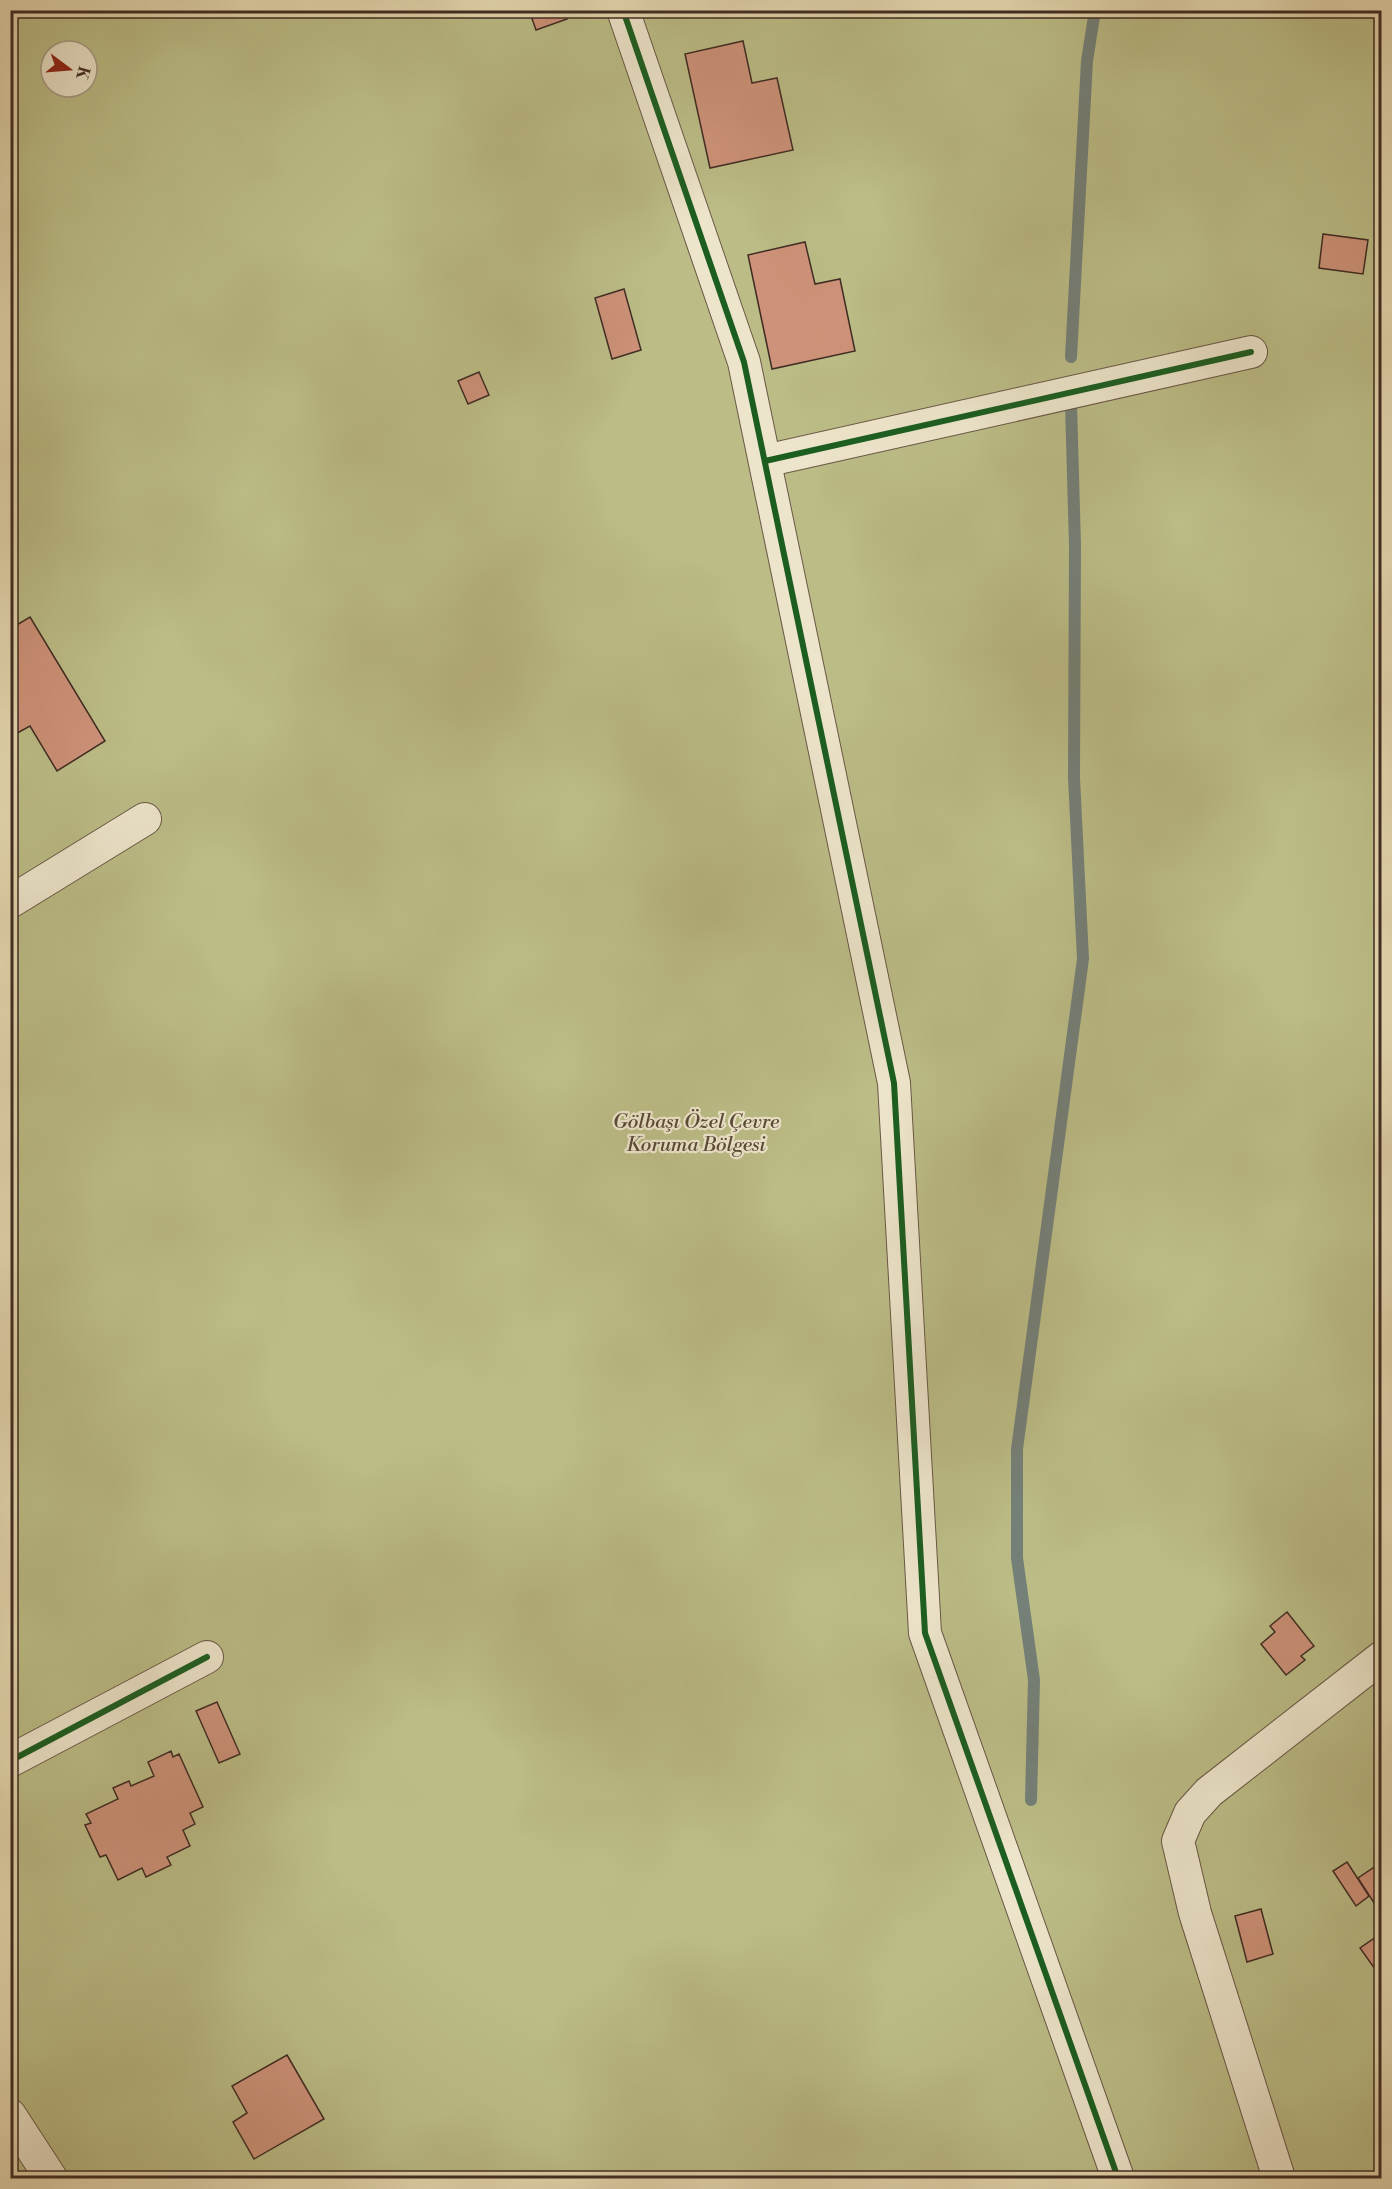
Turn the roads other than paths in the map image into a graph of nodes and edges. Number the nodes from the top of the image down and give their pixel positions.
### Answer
1 (623, 10) edge
2 (1251, 352) dead end
3 (765, 461) junction
4 (145, 819) dead end
5 (10, 902) edge
6 (207, 1657) dead end
7 (1382, 1657) edge
8 (10, 1761) edge
9 (10, 2115) edge
10 (51, 2178) edge
11 (1118, 2178) edge
12 (1279, 2178) edge

1 - 3 street
2 - 3 street
3 - 11 street
4 - 5 street
6 - 8 street
7 - 12 street
9 - 10 street

